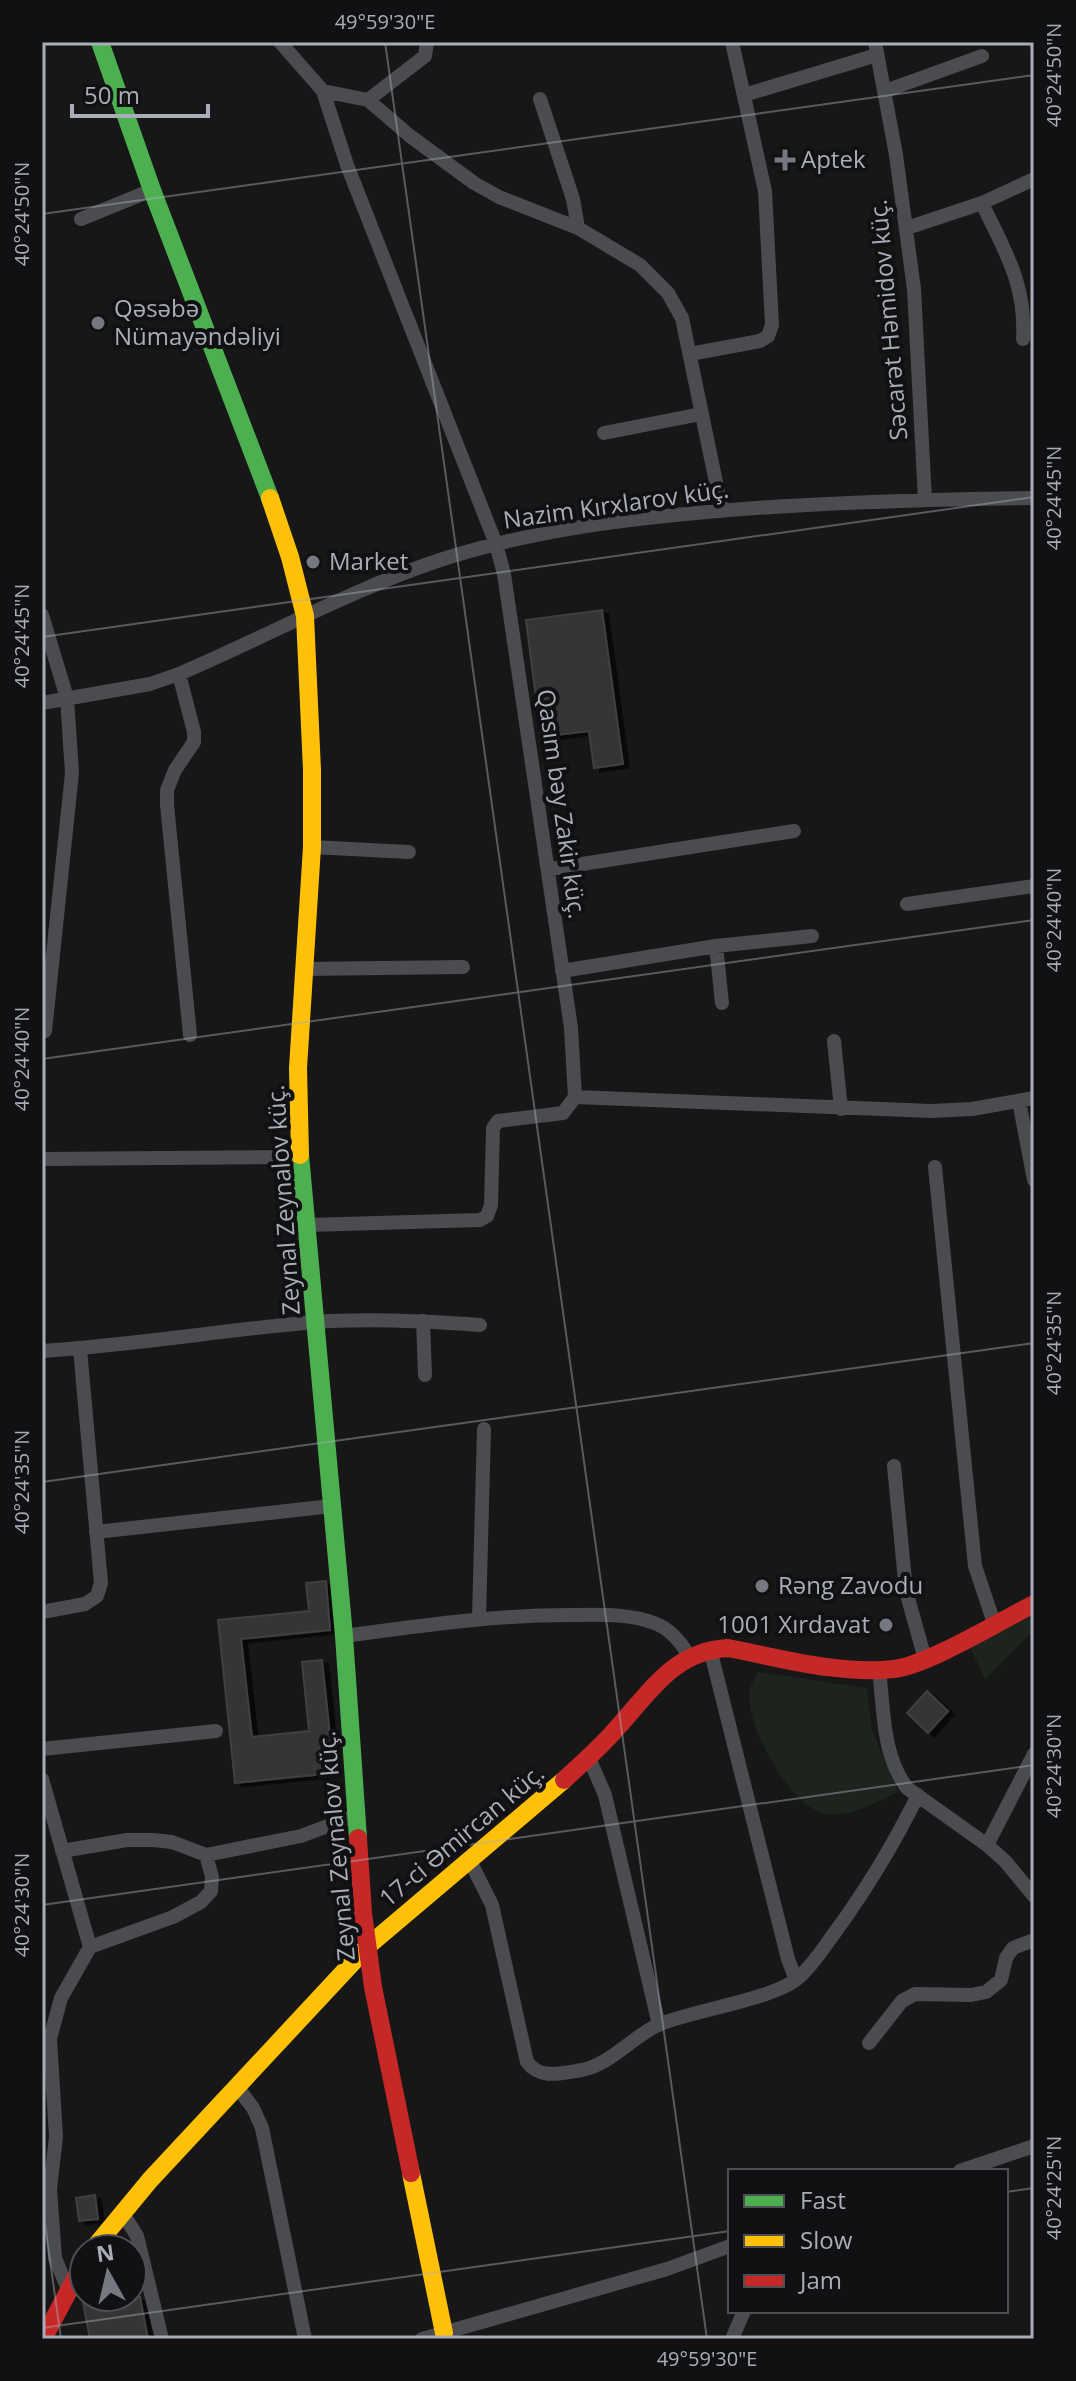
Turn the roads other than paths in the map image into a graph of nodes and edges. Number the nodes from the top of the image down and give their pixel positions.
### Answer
1 (100, 42) edge
2 (280, 42) edge
3 (427, 42) edge
4 (732, 42) edge
5 (876, 48) edge
6 (982, 56) dead end
7 (323, 91) junction
8 (885, 91) junction
9 (744, 95) junction
10 (540, 99) dead end
11 (368, 100) junction
12 (1034, 179) edge
13 (152, 190) junction
14 (982, 203) junction
15 (81, 219) dead end
16 (578, 228) junction
17 (907, 228) junction
18 (1023, 339) dead end
19 (690, 354) junction
20 (701, 414) junction
21 (604, 433) dead end
22 (1034, 498) edge
23 (925, 500) junction
24 (722, 511) junction
25 (496, 544) junction
26 (42, 615) edge
27 (305, 616) junction
28 (179, 674) junction
29 (67, 698) junction
30 (42, 703) edge
31 (794, 831) dead end
32 (312, 847) junction
33 (409, 852) dead end
34 (550, 869) junction
35 (1034, 886) edge
36 (907, 904) dead end
37 (812, 936) dead end
38 (716, 946) junction
39 (463, 967) dead end
40 (303, 969) junction
41 (562, 971) junction
42 (722, 1003) dead end
43 (45, 1031) dead end
44 (190, 1035) dead end
45 (834, 1041) dead end
46 (575, 1097) junction
47 (1027, 1100) edge
48 (841, 1109) junction
49 (300, 1157) junction
50 (42, 1159) edge
51 (935, 1167) dead end
52 (1034, 1180) edge
53 (308, 1225) junction
54 (423, 1321) junction
55 (317, 1322) junction
56 (480, 1325) dead end
57 (80, 1349) junction
58 (42, 1351) edge
59 (425, 1375) dead end
60 (484, 1429) dead end
61 (894, 1466) dead end
62 (332, 1506) junction
63 (96, 1532) junction
64 (1034, 1604) edge
65 (42, 1612) edge
66 (479, 1618) junction
67 (994, 1623) junction
68 (344, 1636) junction
69 (710, 1649) junction
70 (689, 1656) junction
71 (925, 1659) junction
72 (879, 1670) junction
73 (216, 1731) dead end
74 (42, 1749) edge
75 (1034, 1754) edge
76 (589, 1758) junction
77 (42, 1779) edge
78 (918, 1795) junction
79 (357, 1815) junction
80 (987, 1845) junction
81 (62, 1851) junction
82 (206, 1855) junction
83 (470, 1861) junction
84 (1034, 1896) edge
85 (1034, 1940) edge
86 (368, 1946) junction
87 (90, 1947) junction
88 (796, 1980) junction
89 (659, 2025) junction
90 (869, 2043) dead end
91 (47, 2058) edge
92 (238, 2088) junction
93 (1034, 2146) edge
94 (966, 2169) edge
95 (122, 2212) junction
96 (106, 2233) edge
97 (728, 2247) edge
98 (68, 2289) joint
99 (743, 2313) edge
100 (444, 2333) junction
101 (43, 2339) edge
102 (162, 2339) edge
103 (305, 2339) edge
104 (422, 2339) edge
105 (732, 2339) edge

1 - 13 street, Zeynal Zeynalov küç.
2 - 7 street
3 - 11 street
4 - 9 street
5 - 8 street, Səcarət Həmidov küç.
5 - 9 street
6 - 8 street
7 - 11 street
7 - 25 street, Qasım bəy Zakir küç.
8 - 17 street, Səcarət Həmidov küç.
9 - 19 street
10 - 16 street
11 - 16 street
12 - 14 street
13 - 15 street
13 - 27 street, Zeynal Zeynalov küç.
14 - 17 street
14 - 18 street
16 - 19 street
17 - 23 street, Səcarət Həmidov küç.
19 - 20 street
20 - 21 street
20 - 24 street
22 - 23 street, Nazim Kırxlarov küç.
23 - 24 street, Nazim Kırxlarov küç.
24 - 25 street, Nazim Kırxlarov küç.
25 - 27 street, Nazim Kırxlarov küç.
25 - 34 street, Qasım bəy Zakir küç.
26 - 29 street
27 - 28 street, Nazim Kırxlarov küç.
27 - 32 street, Zeynal Zeynalov küç.
28 - 29 street, Nazim Kırxlarov küç.
28 - 44 street
29 - 30 street, Nazim Kırxlarov küç.
29 - 43 street
31 - 34 street
32 - 33 street
32 - 40 street, Zeynal Zeynalov küç.
34 - 41 street, Qasım bəy Zakir küç.
35 - 36 street
37 - 38 street
38 - 41 street
38 - 42 street
39 - 40 street
40 - 49 street, Zeynal Zeynalov küç.
41 - 46 street, Qasım bəy Zakir küç.
45 - 48 street
46 - 48 street
46 - 53 street
47 - 48 street
47 - 52 street
49 - 50 street
49 - 53 street, Zeynal Zeynalov küç.
51 - 67 street
53 - 55 street, Zeynal Zeynalov küç.
54 - 55 street
54 - 56 street
54 - 59 street
55 - 57 street
55 - 62 street, Zeynal Zeynalov küç.
57 - 58 street
57 - 63 street
60 - 66 street
61 - 71 street
62 - 63 street
62 - 68 street, Zeynal Zeynalov küç.
63 - 65 street
64 - 67 street
66 - 68 street
66 - 70 street
67 - 71 street
68 - 79 street, Zeynal Zeynalov küç.
69 - 70 street, 17-ci Əmircan küç.
69 - 72 street
69 - 88 street
70 - 76 street, 17-ci Əmircan küç.
71 - 72 street
72 - 78 street
73 - 74 street
75 - 80 street
76 - 83 street, 17-ci Əmircan küç.
76 - 89 street
77 - 81 street
78 - 80 street
78 - 88 street
79 - 82 street
79 - 86 street, Zeynal Zeynalov küç.
80 - 84 street
81 - 82 street
81 - 87 street
82 - 87 street
83 - 86 street, 17-ci Əmircan küç.
83 - 89 street
85 - 90 street
86 - 92 street, 17-ci Əmircan küç.
86 - 100 street, Zeynal Zeynalov küç.
87 - 91 street
88 - 89 street
91 - 98 street
92 - 95 street, 17-ci Əmircan küç.
92 - 103 street
93 - 94 street
95 - 96 street, 17-ci Əmircan küç.
95 - 102 street
97 - 100 street
98 - 101 street
99 - 105 street
100 - 104 street

